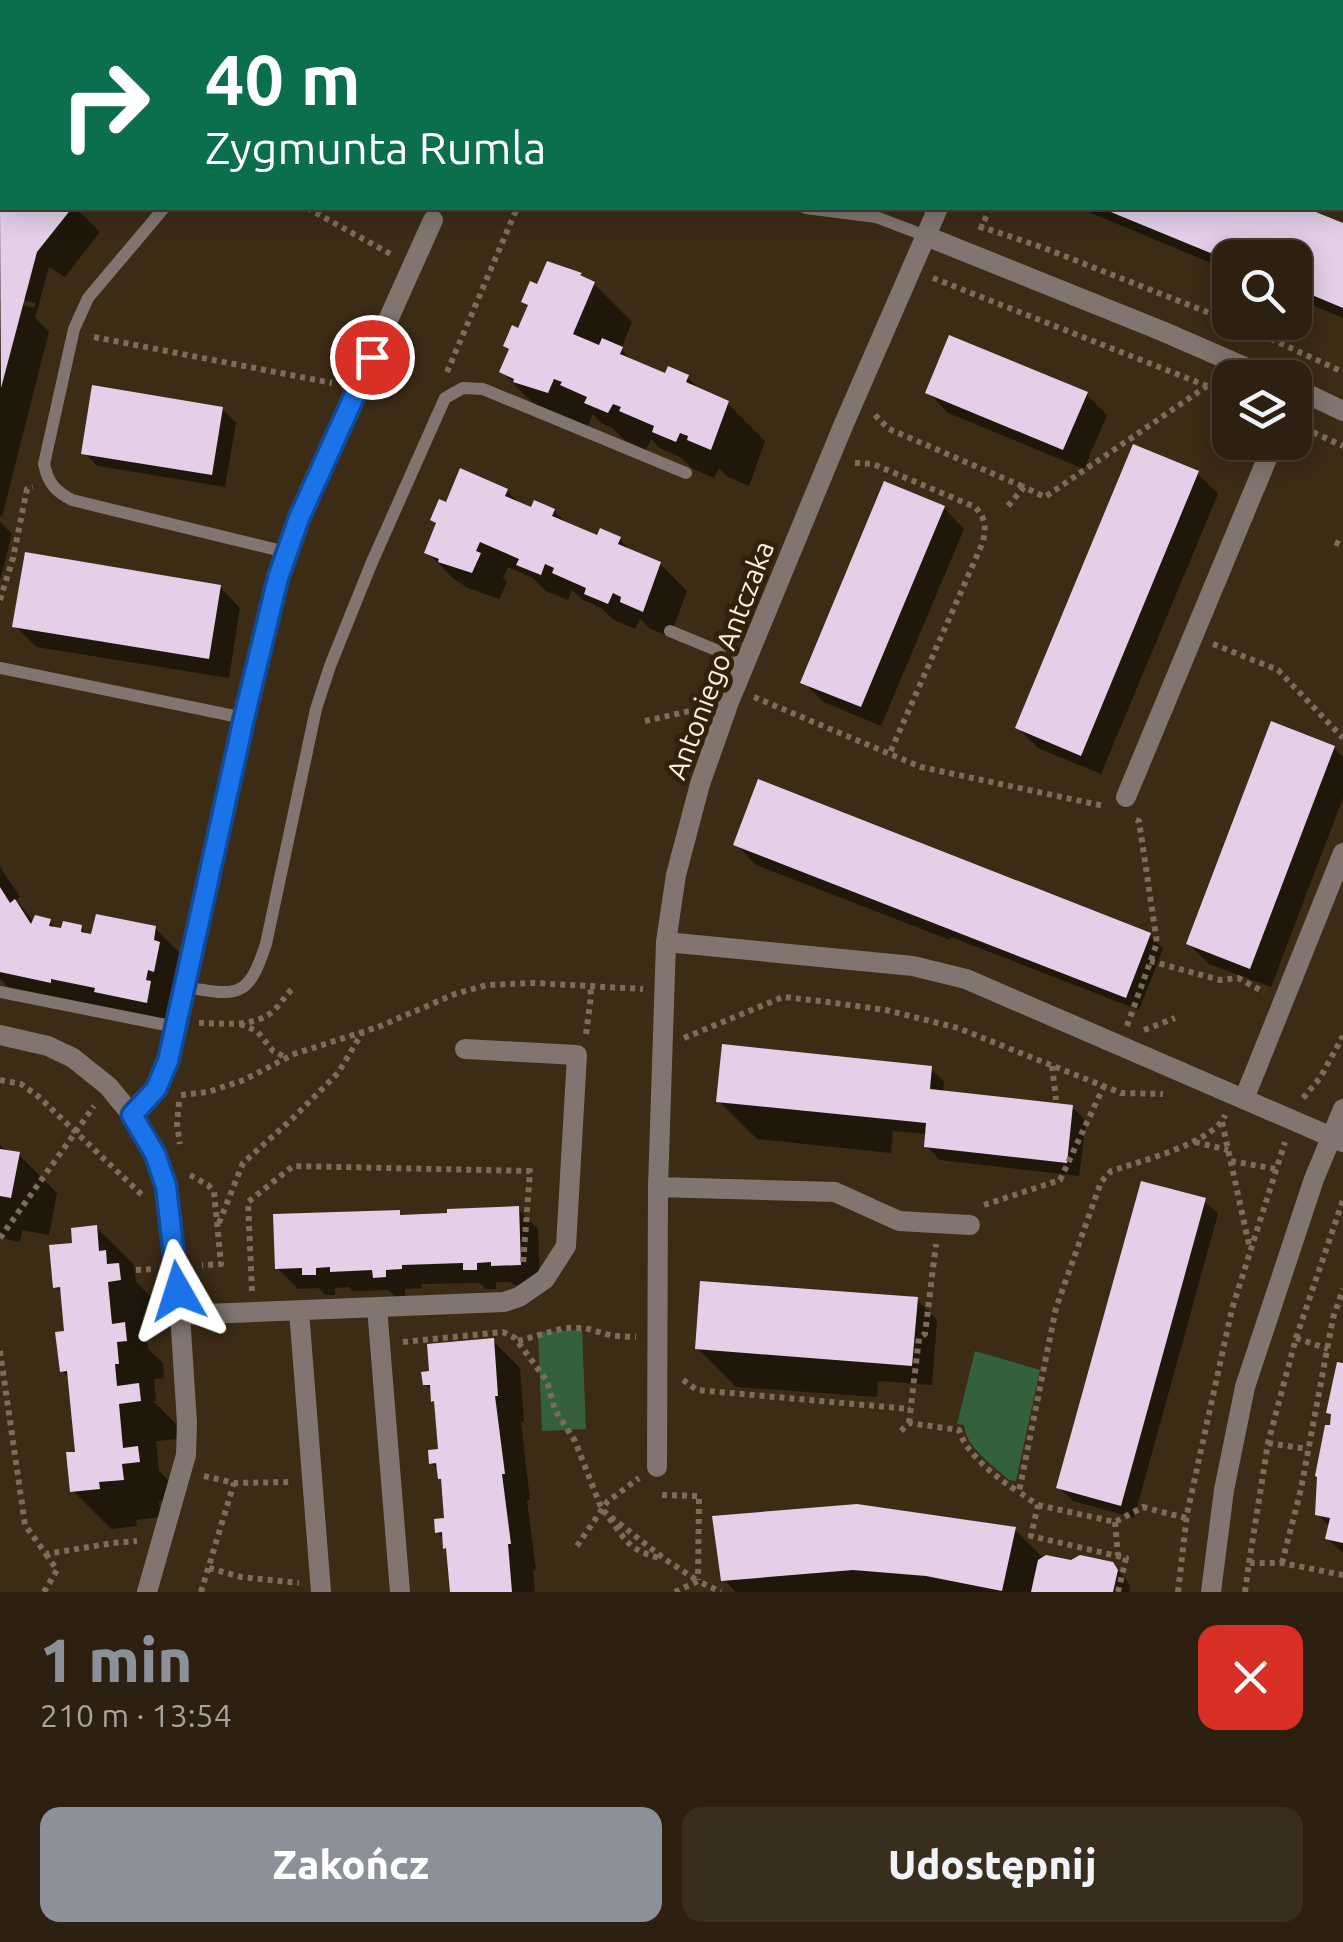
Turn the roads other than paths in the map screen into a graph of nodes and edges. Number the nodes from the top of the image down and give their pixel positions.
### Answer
1 (162, 210) edge
2 (824, 210) edge
3 (938, 210) edge
4 (433, 220) dead end
5 (926, 236) junction
6 (1229, 360) edge
7 (1312, 397) edge
8 (1343, 411) edge
9 (1267, 460) edge
10 (686, 473) dead end
11 (286, 552) junction
12 (670, 631) dead end
13 (745, 662) junction
14 (0, 668) edge
15 (244, 718) junction
16 (1121, 807) road end
17 (1343, 853) edge
18 (666, 942) junction
19 (195, 989) junction
20 (0, 992) edge
21 (176, 1027) junction
22 (0, 1035) edge
23 (465, 1049) dead end
24 (1242, 1109) junction
25 (1343, 1109) edge
26 (132, 1115) junction
27 (1337, 1139) edge
28 (658, 1187) junction
29 (970, 1225) road end
30 (378, 1307) junction
31 (299, 1311) junction
32 (180, 1315) junction
33 (657, 1466) road end
34 (320, 1587) edge
35 (147, 1592) edge
36 (400, 1592) edge
37 (1210, 1592) edge

1 - 11 lane
2 - 5 lane
3 - 5 street, Antoniego Antczaka
4 - 11 street
5 - 6 street
5 - 13 street, Antoniego Antczaka
7 - 8 street
9 - 16 street
10 - 19 lane
11 - 15 street
12 - 13 lane
13 - 18 street, Antoniego Antczaka
14 - 15 lane
15 - 19 street
17 - 24 street
18 - 24 street
18 - 28 street, Antoniego Antczaka
19 - 21 street
20 - 21 lane
21 - 26 street
22 - 26 street
23 - 30 street
24 - 27 street
25 - 27 street
26 - 32 street
27 - 37 street
28 - 29 street
28 - 33 street, Antoniego Antczaka
30 - 31 street
30 - 36 street
31 - 32 street
31 - 34 street
32 - 35 street

